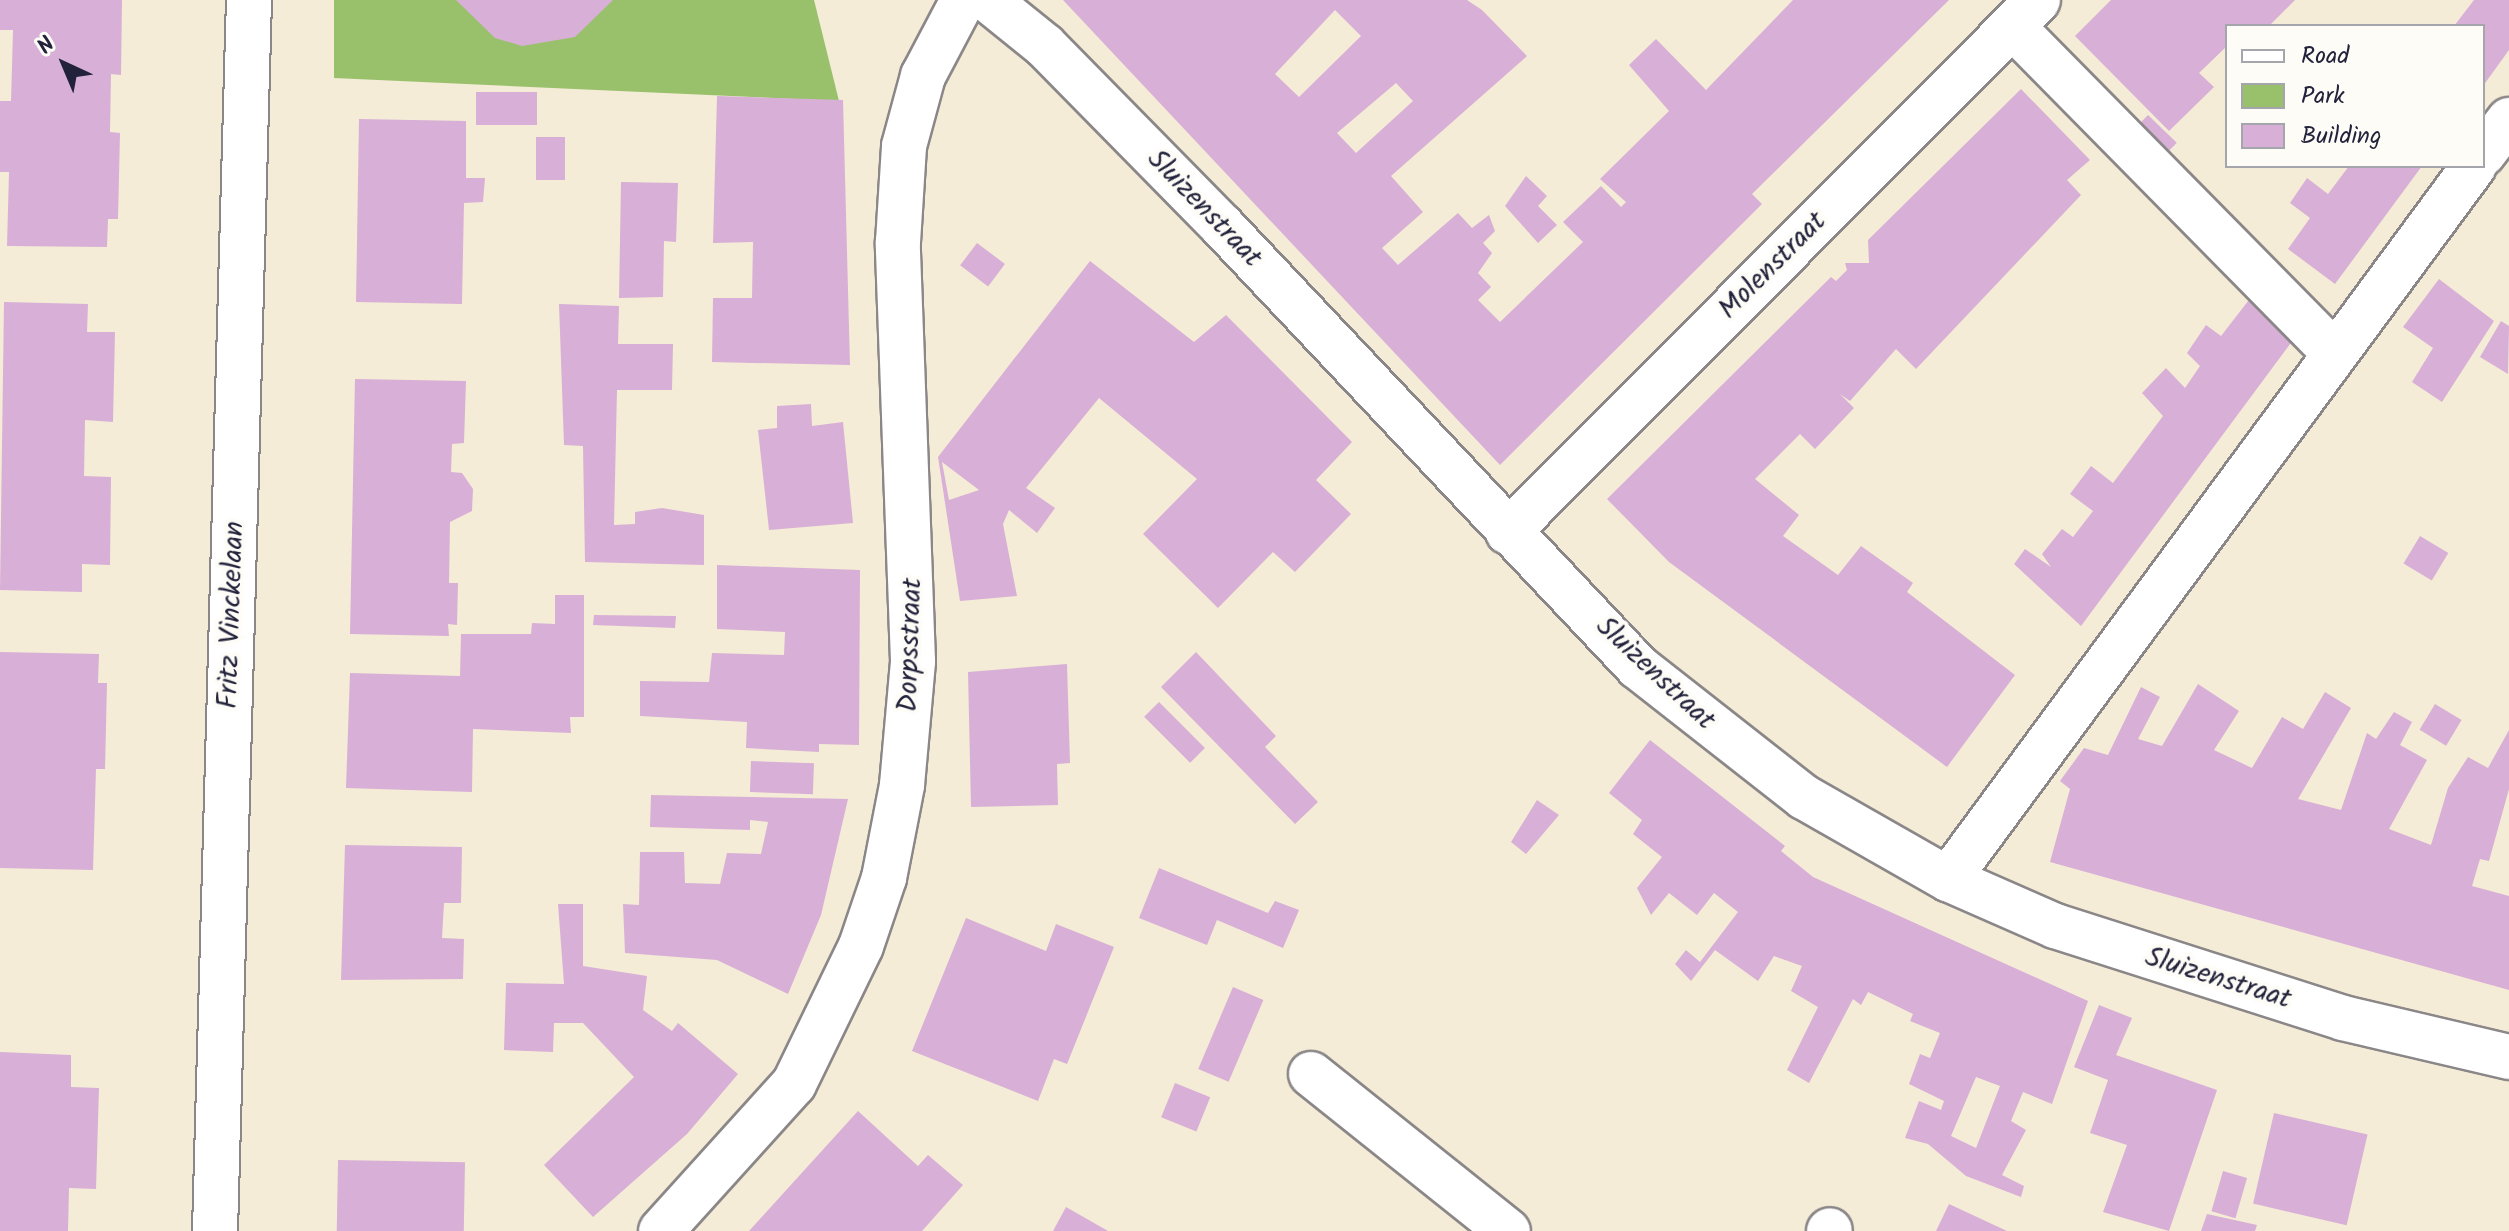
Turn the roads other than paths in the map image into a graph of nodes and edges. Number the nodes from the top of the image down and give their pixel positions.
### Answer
1 (249, 0) edge
2 (963, 0) edge
3 (988, 0) edge
4 (2025, 13) edge
5 (2509, 120) edge
6 (2485, 151) edge
7 (2472, 168) edge
8 (2333, 352) junction
9 (1508, 532) junction
10 (1948, 879) junction
11 (2509, 1057) edge
12 (1311, 1074) dead end
13 (215, 1231) edge
14 (661, 1231) edge
15 (1508, 1231) edge

1 - 13 street, Fritz Vinckelaan
2 - 14 street, Dorpsstraat
3 - 9 street, Sluizenstraat
4 - 8 street
4 - 9 street, Molenstraat
5 - 6 street
7 - 8 street
8 - 10 street
9 - 10 street, Sluizenstraat
10 - 11 street, Sluizenstraat
12 - 15 street

